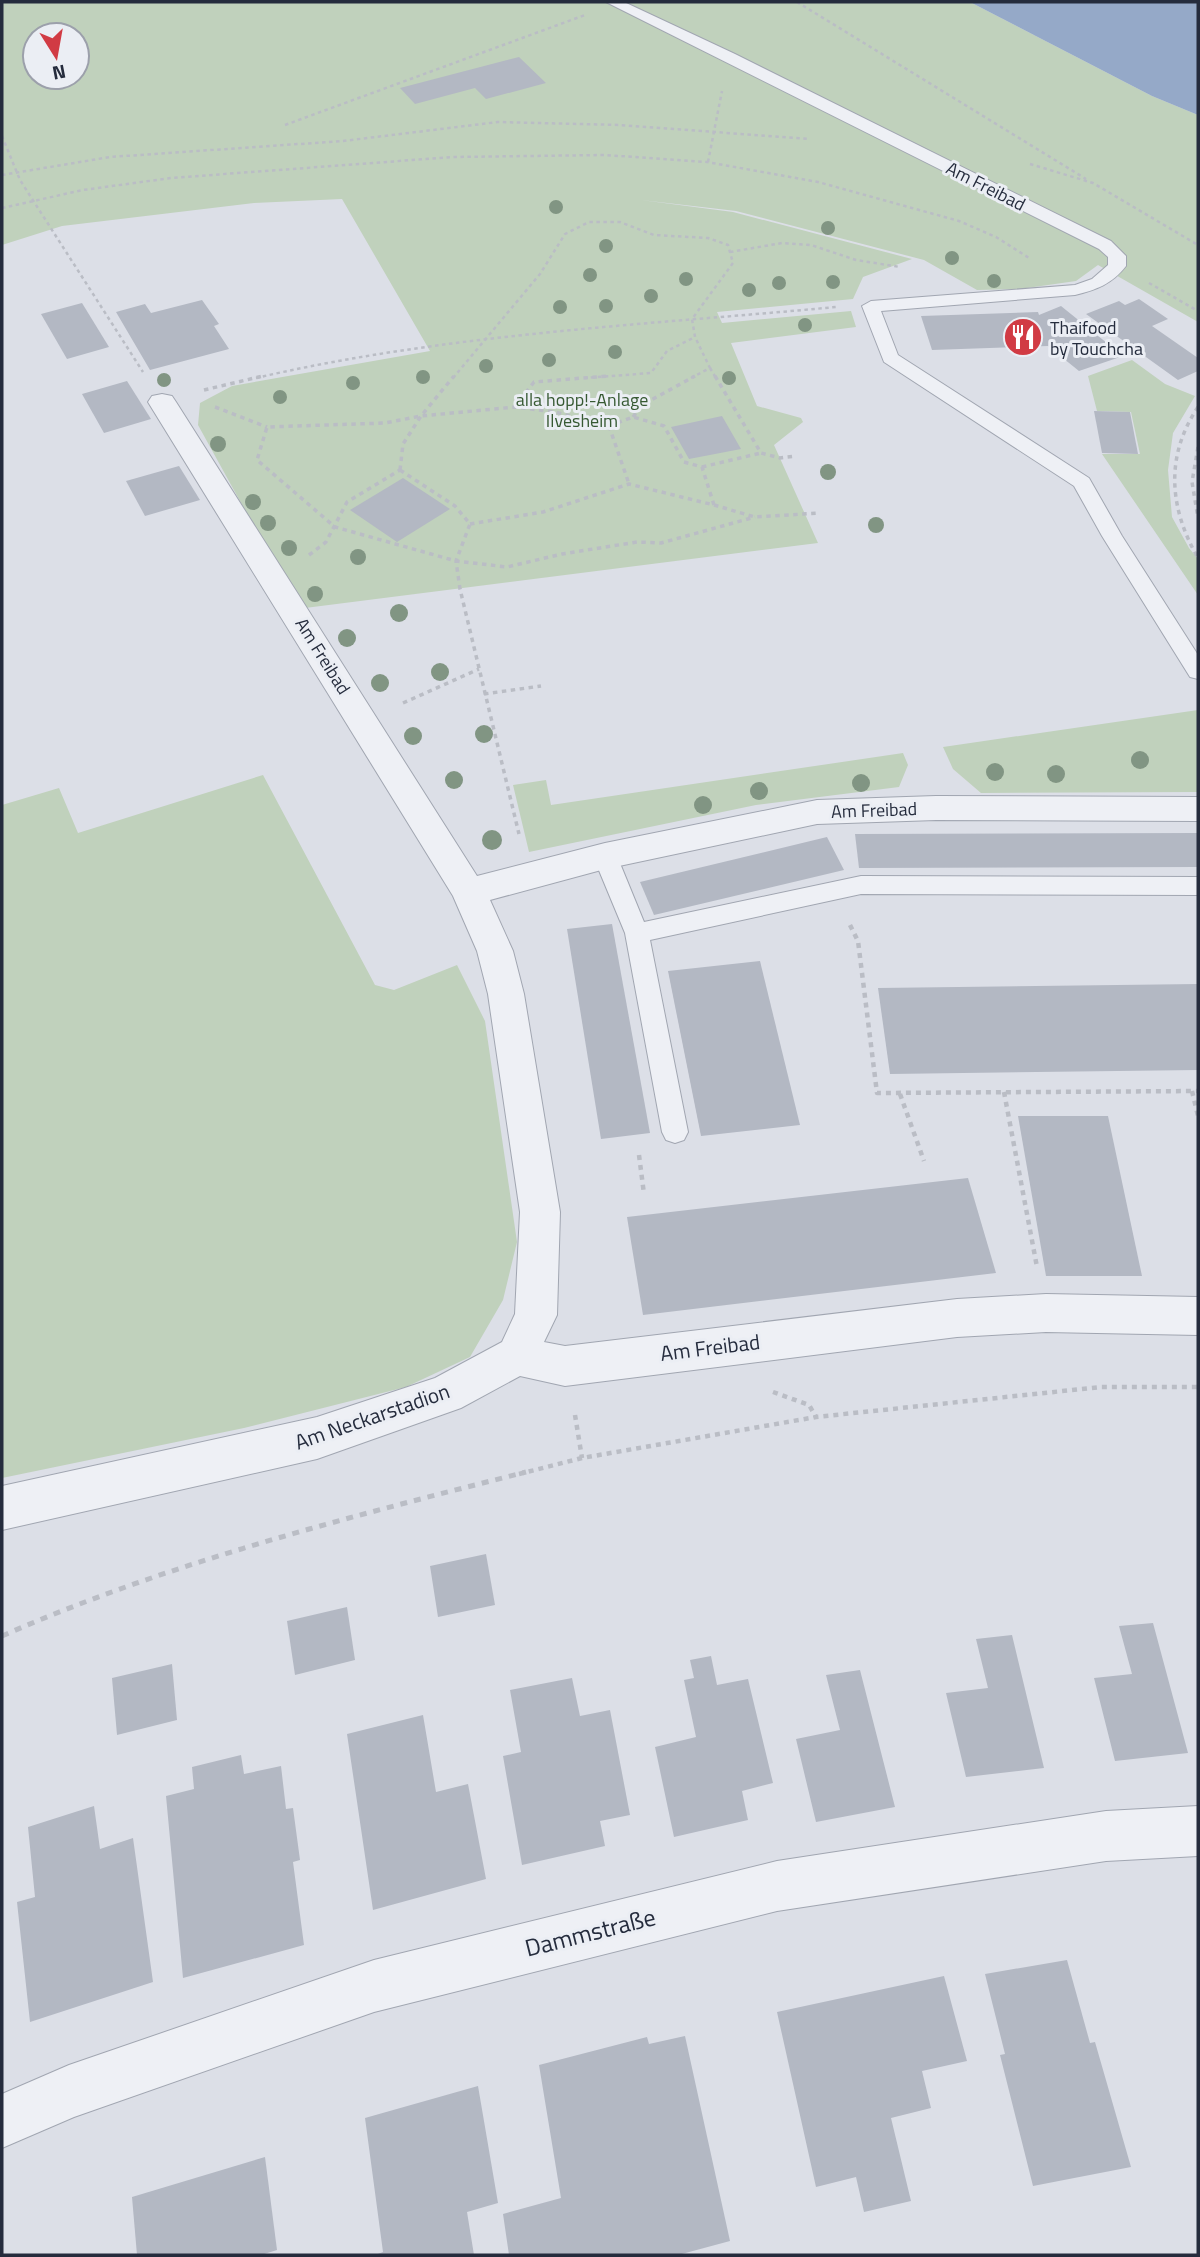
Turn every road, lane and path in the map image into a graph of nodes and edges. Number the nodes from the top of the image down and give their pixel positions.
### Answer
1 (614, 2) edge
2 (797, 2) edge
3 (285, 125) dead end
4 (2, 136) edge
5 (712, 139) dead end
6 (817, 140) dead end
7 (708, 162) junction
8 (16, 172) junction
9 (2, 176) edge
10 (1093, 183) dead end
11 (33, 201) junction
12 (2, 208) edge
13 (730, 252) junction
14 (1117, 266) junction
15 (1058, 293) junction
16 (948, 300) junction
17 (871, 306) junction
18 (1198, 311) edge
19 (692, 319) junction
20 (695, 337) junction
21 (484, 340) junction
22 (710, 368) junction
23 (162, 402) junction
24 (515, 407) junction
25 (1198, 407) edge
26 (421, 416) junction
27 (633, 417) junction
28 (609, 426) junction
29 (1198, 446) edge
30 (761, 453) junction
31 (796, 456) dead end
32 (702, 467) junction
33 (400, 470) junction
34 (629, 484) junction
35 (714, 505) junction
36 (820, 513) dead end
37 (755, 517) junction
38 (1198, 518) edge
39 (470, 524) junction
40 (335, 527) junction
41 (1198, 558) edge
42 (456, 561) junction
43 (268, 568) junction
44 (479, 669) junction
45 (1198, 672) edge
46 (541, 686) dead end
47 (484, 694) junction
48 (364, 720) junction
49 (1198, 809) edge
50 (605, 856) junction
51 (531, 873) junction
52 (1198, 886) edge
53 (834, 891) junction
54 (469, 892) junction
55 (637, 933) junction
56 (1195, 1091) edge
57 (1004, 1092) junction
58 (900, 1094) junction
59 (1198, 1116) edge
60 (675, 1132) dead end
61 (924, 1161) dead end
62 (1046, 1313) junction
63 (1198, 1316) edge
64 (517, 1356) junction
65 (1198, 1387) edge
66 (573, 1404) dead end
67 (582, 1458) junction
68 (2, 1508) edge
69 (2, 1636) edge
70 (1198, 1831) edge
71 (2, 2121) edge

1 - 3 path
1 - 14 lane, Am Freibad
2 - 10 path
4 - 8 path
5 - 7 path
6 - 8 path
7 - 11 path
7 - 15 path
8 - 9 path
8 - 11 path
11 - 12 path
11 - 23 path
13 - 16 path
13 - 19 path
13 - 21 path
14 - 15 lane
14 - 18 path
15 - 16 lane
16 - 17 lane
17 - 19 path
17 - 45 lane
19 - 20 path
19 - 21 path
20 - 22 path
20 - 24 path
21 - 23 path
21 - 26 path
22 - 27 path
22 - 30 path
23 - 43 street, Am Freibad
24 - 26 path
24 - 28 path
25 - 41 path
26 - 33 path
26 - 40 path
27 - 28 path
27 - 32 path
28 - 34 path
29 - 38 path
30 - 31 path
30 - 32 path
32 - 35 path
33 - 39 path
33 - 40 path
34 - 35 path
34 - 39 path
35 - 37 path
36 - 37 path
37 - 42 path
39 - 42 path
40 - 42 path
40 - 43 path
42 - 44 path
43 - 48 street, Am Freibad
44 - 47 path
44 - 48 path
46 - 47 path
47 - 51 path
48 - 54 street, Am Freibad
49 - 50 street, Am Freibad
50 - 51 street, Am Freibad
50 - 55 lane
51 - 54 street, Am Freibad
52 - 53 lane
53 - 55 lane
53 - 58 path
54 - 64 street
55 - 60 lane
56 - 57 path
56 - 59 path
57 - 58 path
57 - 62 path
58 - 61 path
62 - 63 street, Am Freibad
62 - 64 street, Am Freibad
64 - 68 street, Am Neckarstadion
65 - 67 path
66 - 67 path
67 - 69 path
70 - 71 street, Dammstraße

